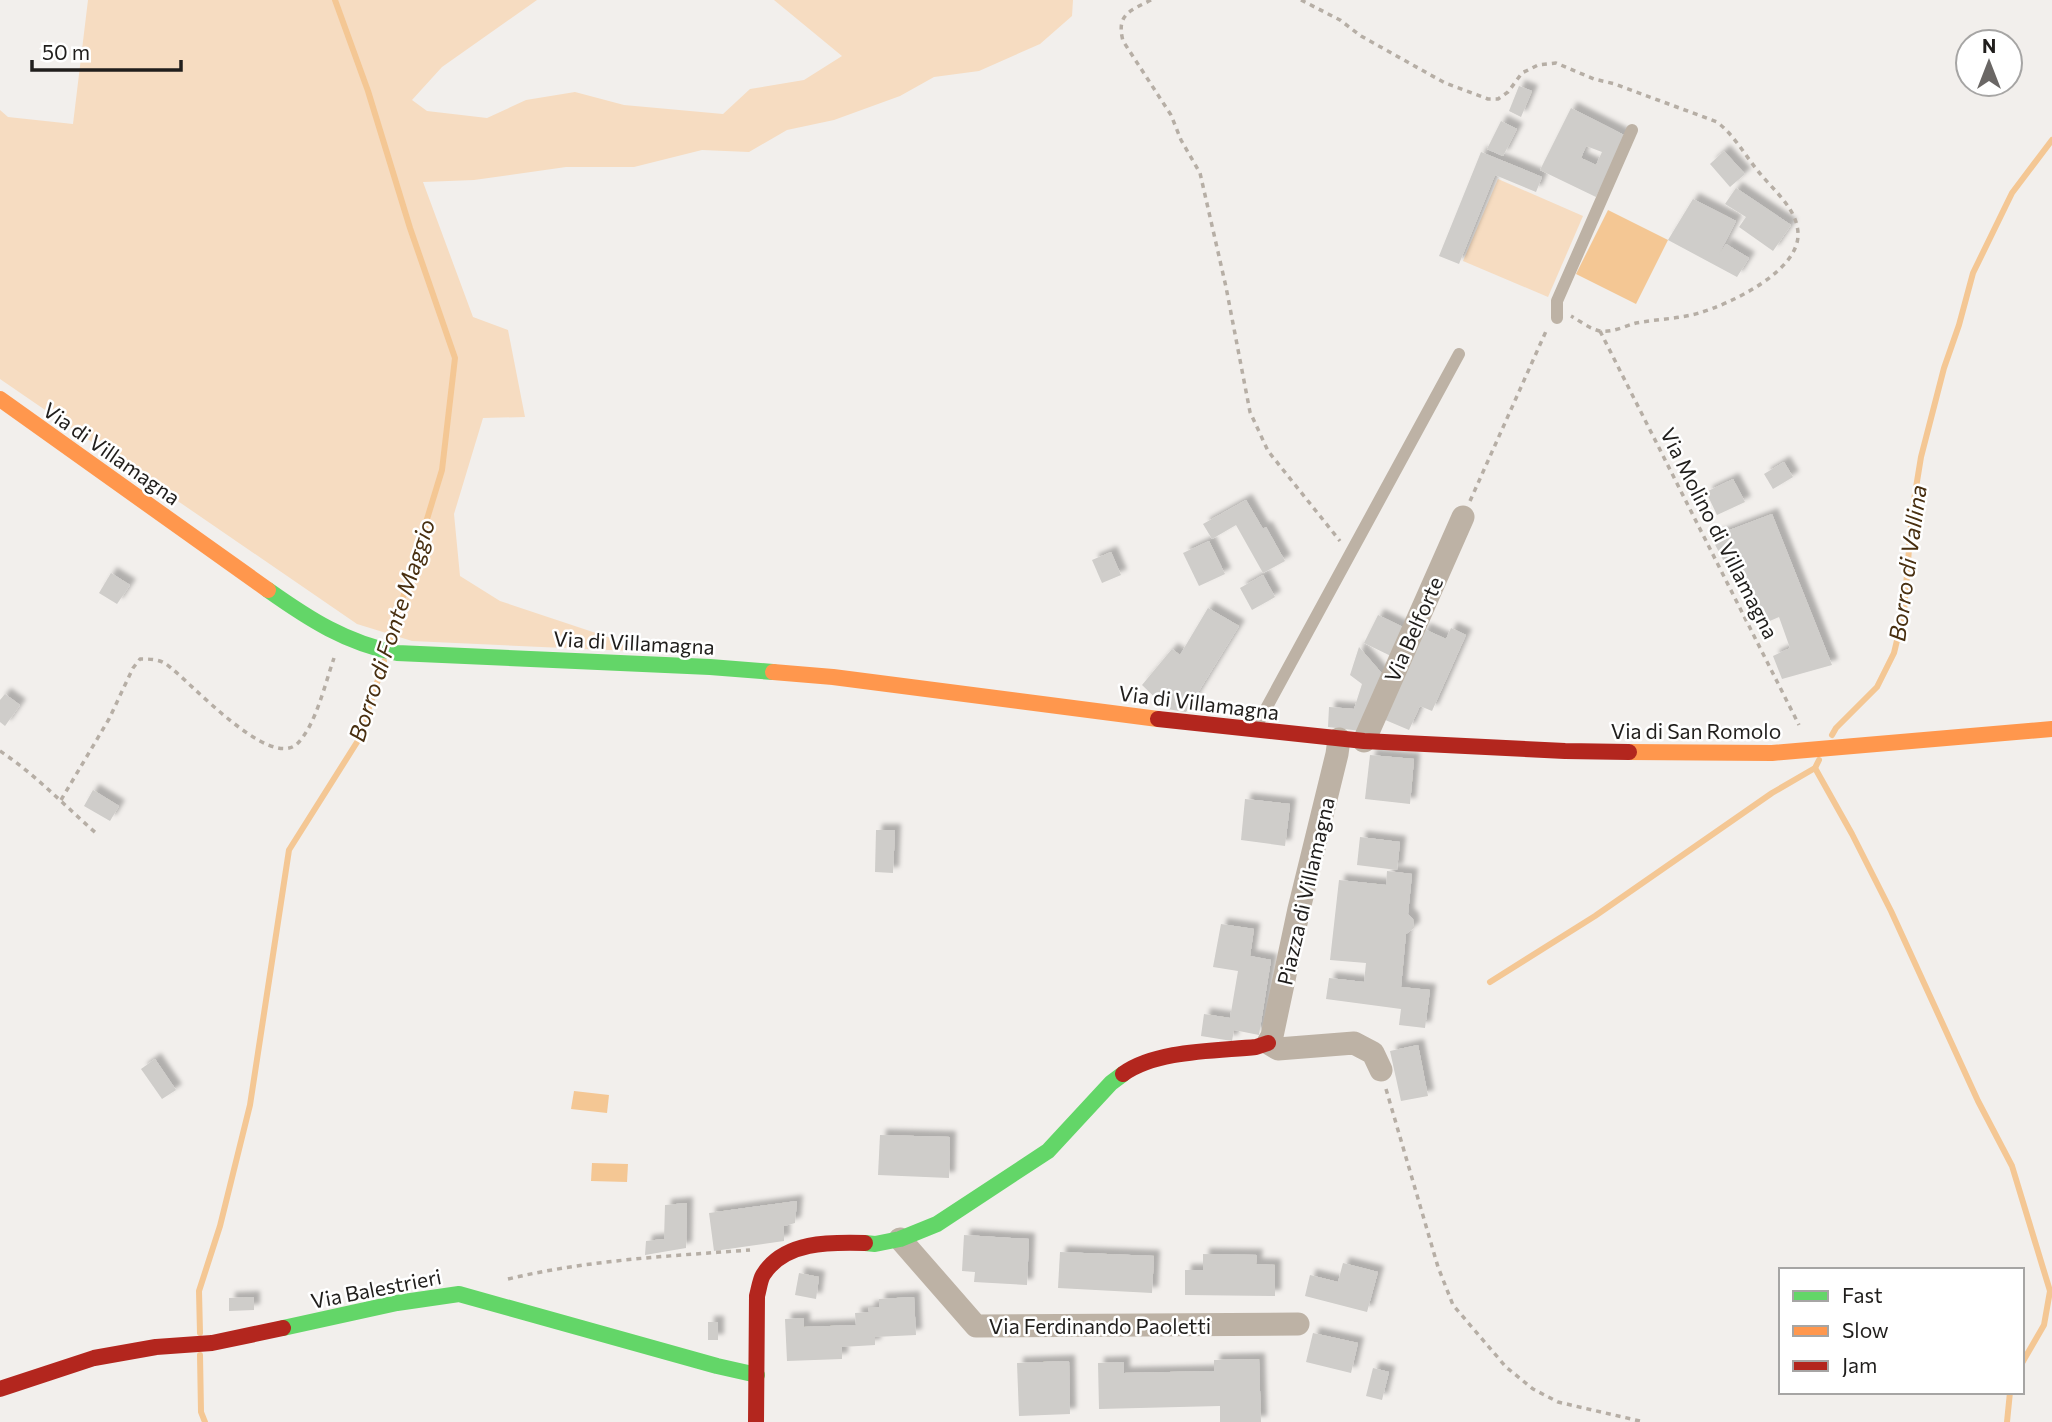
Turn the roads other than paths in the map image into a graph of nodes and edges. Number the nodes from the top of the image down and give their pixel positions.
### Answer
1 (1632, 130) dead end
2 (1557, 318) road end
3 (1459, 354) dead end
4 (0, 399) edge
5 (1463, 517) road end
6 (2052, 729) edge
7 (1255, 730) junction
8 (1339, 739) junction
9 (1364, 741) junction
10 (1268, 1042) junction
11 (1381, 1070) road end
12 (900, 1239) junction
13 (1298, 1324) dead end
14 (757, 1375) junction
15 (0, 1389) edge
16 (756, 1422) edge

1 - 2 lane
3 - 7 lane
4 - 7 street, Via di Villamagna
5 - 9 street, Via Belforte
6 - 9 street, Via di San Romolo
7 - 8 street, Via di Villamagna
8 - 9 street, Via di San Romolo
8 - 10 street, Piazza di Villamagna
10 - 11 street
10 - 12 street
12 - 13 street, Via Ferdinando Paoletti
12 - 14 street
14 - 15 street, Via Balestrieri
14 - 16 street

